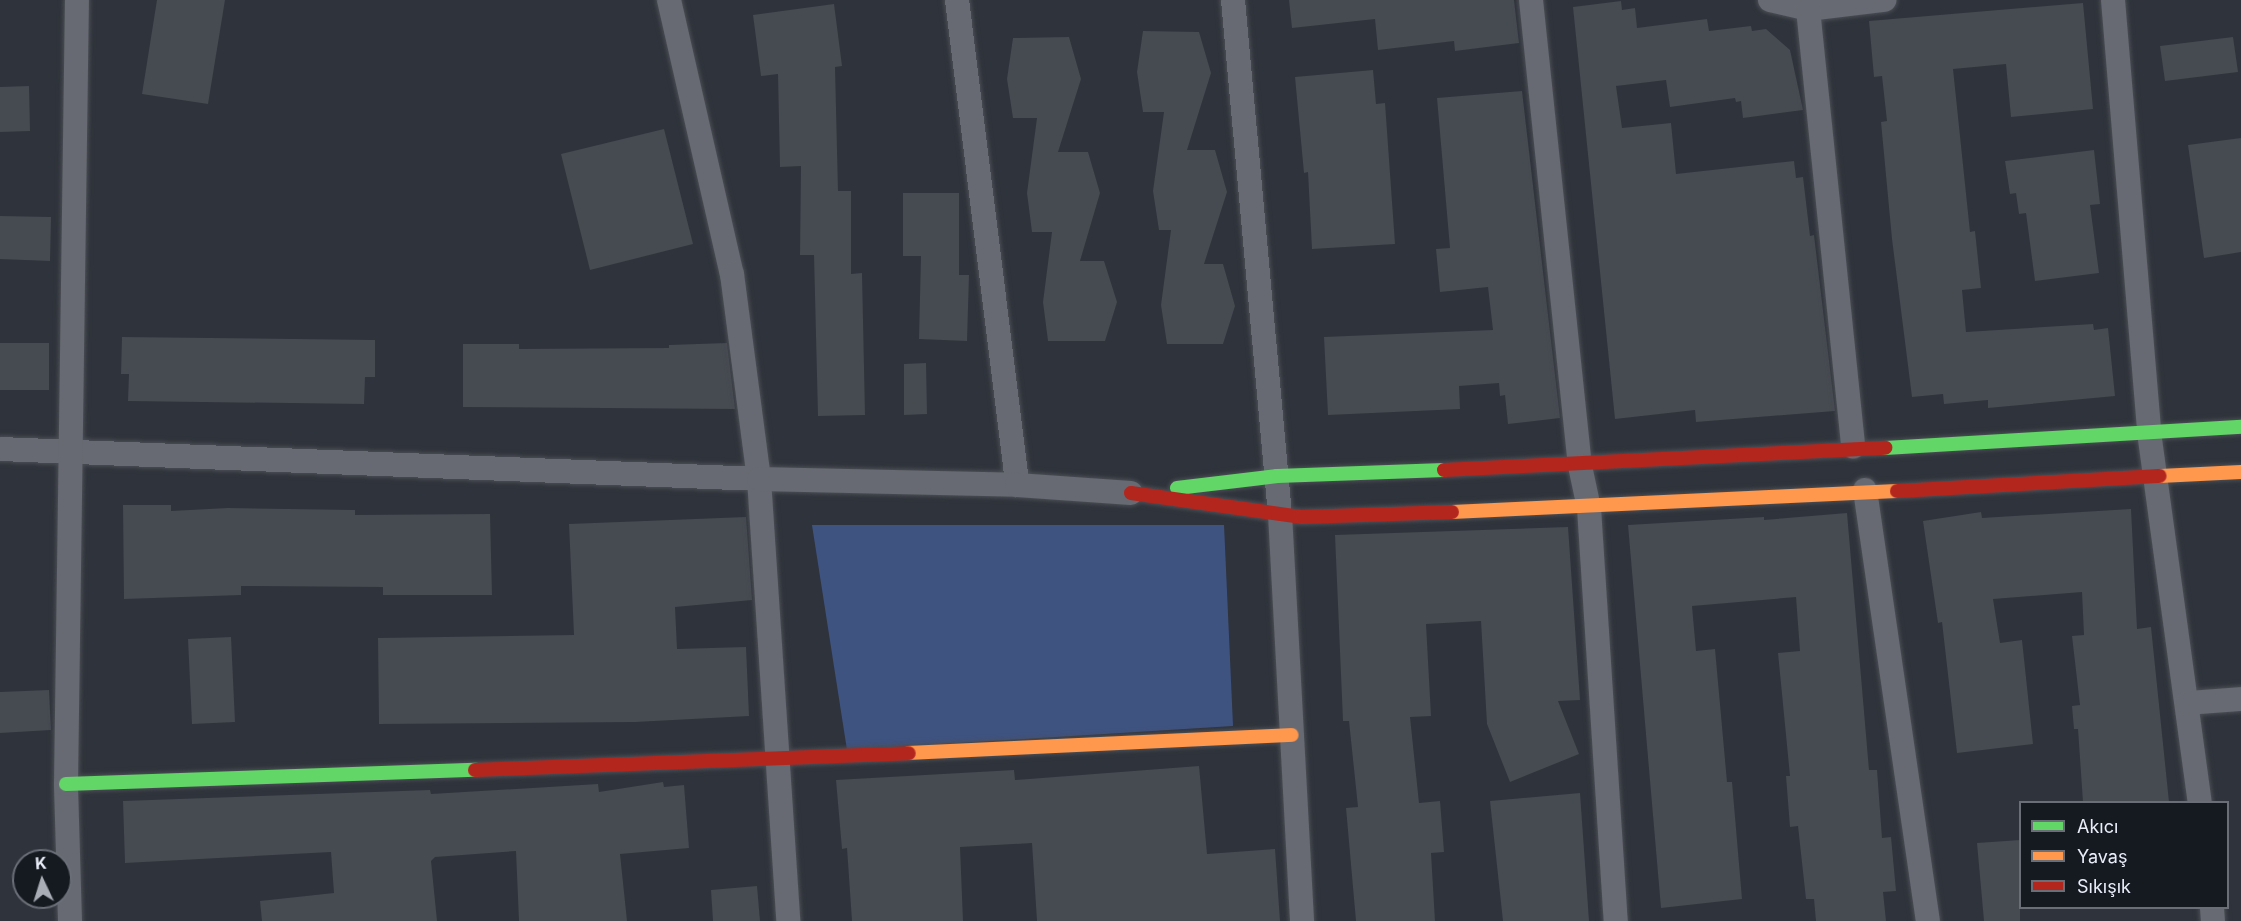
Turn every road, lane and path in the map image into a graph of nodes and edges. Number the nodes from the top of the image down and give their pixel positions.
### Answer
1 (77, 0) edge
2 (669, 0) edge
3 (957, 0) edge
4 (1233, 0) edge
5 (1531, 0) edge
6 (1770, 0) edge
7 (1884, 0) edge
8 (2113, 0) edge
9 (1808, 9) junction
10 (2241, 427) edge
11 (2149, 432) junction
12 (1853, 447) junction
13 (0, 449) edge
14 (73, 454) junction
15 (1580, 466) junction
16 (2241, 472) edge
17 (1277, 476) junction
18 (2155, 476) junction
19 (759, 479) junction
20 (1017, 485) junction
21 (1865, 490) junction
22 (1131, 493) junction
23 (1589, 508) junction
24 (1280, 514) junction
25 (2241, 699) edge
26 (2188, 704) junction
27 (1292, 735) junction
28 (777, 759) junction
29 (66, 784) junction
30 (2200, 801) edge
31 (70, 921) edge
32 (788, 921) edge
33 (1302, 921) edge
34 (1616, 921) edge
35 (1928, 921) edge

1 - 14 street
2 - 19 street
3 - 20 street
4 - 17 street
5 - 15 street
6 - 9 street
7 - 9 street
8 - 11 street
9 - 12 street
10 - 11 street
11 - 12 street
11 - 18 street
12 - 15 street
13 - 14 street
14 - 19 street
14 - 29 street
15 - 17 street
15 - 23 street
16 - 18 street
17 - 22 street
17 - 24 street
18 - 21 street
18 - 26 street
19 - 20 street
19 - 28 street
20 - 22 street
21 - 23 street
21 - 35 street
22 - 24 street
23 - 24 street
23 - 34 street
24 - 27 street
25 - 26 street
26 - 30 street
27 - 28 street
27 - 33 street
28 - 29 street
28 - 32 street
29 - 31 street

